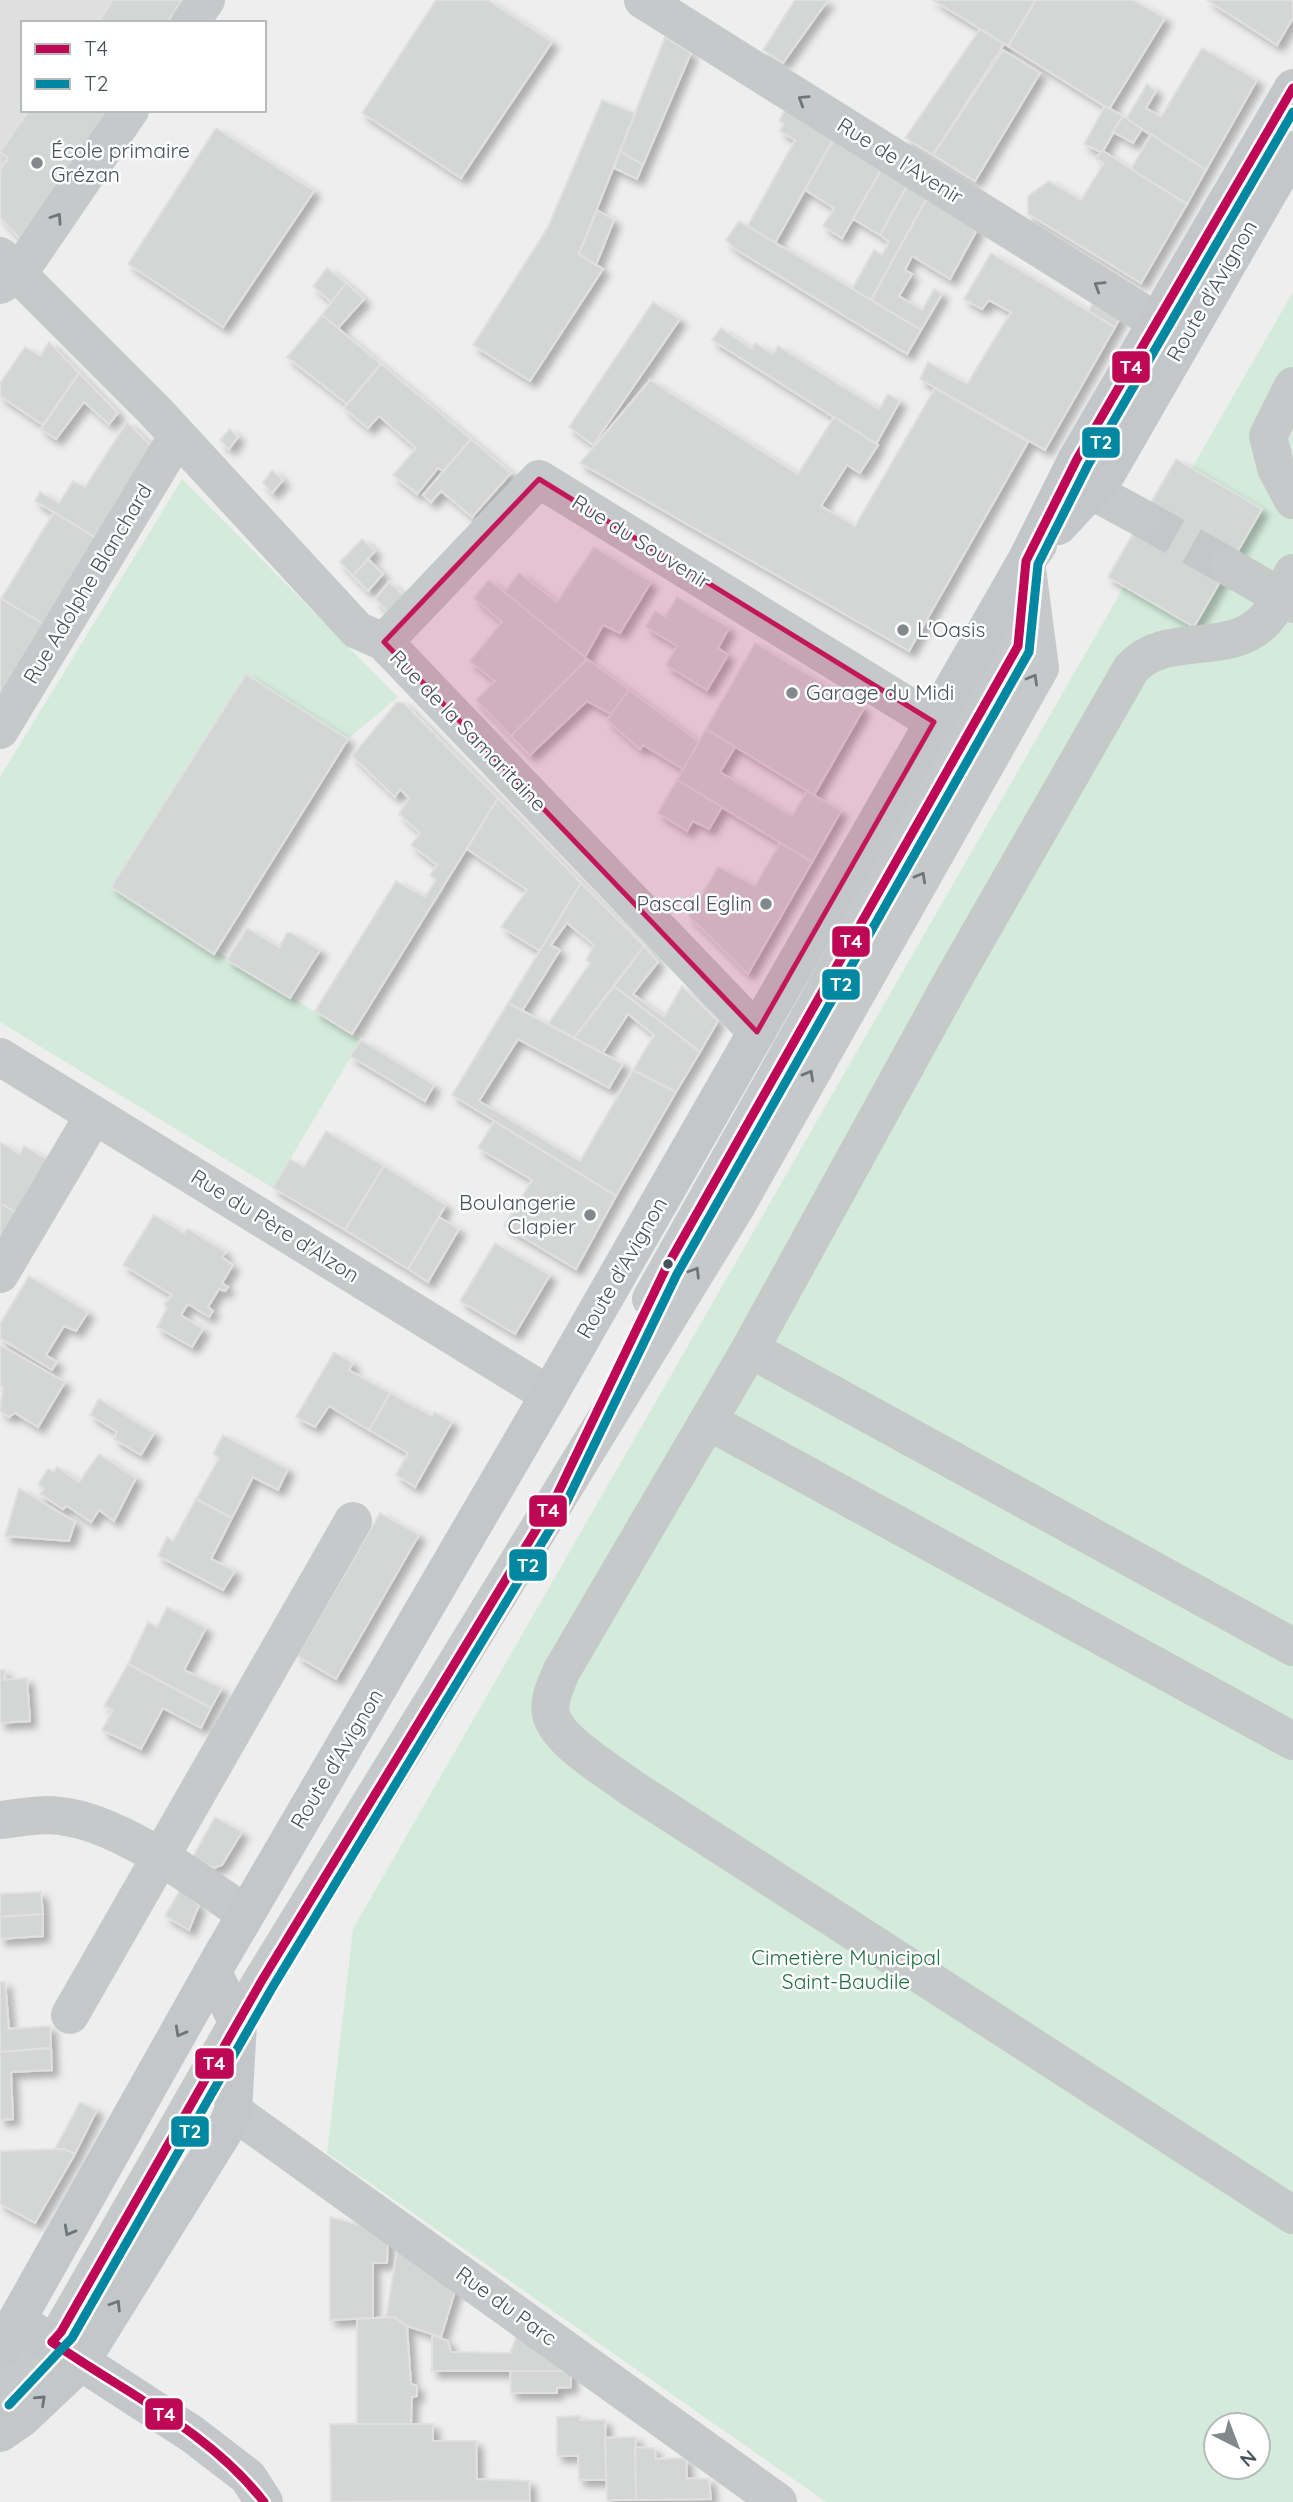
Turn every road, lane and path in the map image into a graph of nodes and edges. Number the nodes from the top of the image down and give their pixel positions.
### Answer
1 (206, 0) edge
2 (643, 0) edge
3 (191, 21) edge
4 (1293, 88) edge
5 (128, 112) edge
6 (1293, 116) edge
7 (1293, 150) edge
8 (6, 272) edge
9 (1157, 322) junction
10 (1293, 386) edge
11 (177, 438) junction
12 (1087, 481) junction
13 (1293, 500) edge
14 (1142, 518) tunnel mouth
15 (1026, 561) junction
16 (1229, 567) tunnel mouth
17 (1289, 591) edge
18 (384, 642) junction
19 (934, 722) junction
20 (0, 730) edge
21 (757, 1032) junction
22 (0, 1057) edge
23 (94, 1115) junction
24 (0, 1275) edge
25 (750, 1349) junction
26 (550, 1395) junction
27 (708, 1421) junction
28 (353, 1521) dead end
29 (1293, 1647) edge
30 (1293, 1741) edge
31 (0, 1820) edge
32 (159, 1858) junction
33 (246, 1914) junction
34 (213, 1973) junction
35 (70, 2015) dead end
36 (238, 2023) junction
37 (233, 2111) junction
38 (1293, 2215) edge
39 (9, 2336) edge
40 (66, 2353) junction
41 (0, 2397) edge
42 (0, 2433) edge
43 (264, 2502) edge
44 (778, 2502) edge

1 - 3 street
9 -> 2 street, Rue de l'Avenir
4 - 9 main road, Route d'Avignon
8 -> 5 street
6 - 12 street
7 - 12 main road, Route d'Avignon
8 - 11 street, Rue de la Samaritaine
9 - 12 main road, Route d'Avignon
10 - 13 street
11 - 18 street, Rue de la Samaritaine
11 - 20 street, Rue Adolphe Blanchard
12 - 14 street
12 - 15 main road, Route d'Avignon
15 - 19 main road, Route d'Avignon
15 - 36 street
16 - 17 street
17 - 25 street
18 - 19 street, Rue du Souvenir
18 - 21 street, Rue de la Samaritaine
19 - 21 main road, Route d'Avignon
21 - 26 main road, Route d'Avignon
22 - 23 street, Rue du Père d'Alzon
23 - 24 street
23 - 26 street, Rue du Père d'Alzon
25 - 27 street
25 - 29 street
26 - 33 main road, Route d'Avignon
27 - 30 street
27 - 38 street
28 - 32 street
31 - 32 street
32 - 33 street
32 - 35 street
33 - 34 main road, Route d'Avignon
34 - 36 main road
34 -> 39 main road, Route d'Avignon
36 - 37 main road
36 - 40 street
40 -> 37 main road
37 - 44 street, Rue du Parc
39 - 40 main road, Route d'Avignon
40 - 41 street
42 -> 40 main road
40 - 43 main road, Route d'Avignon

